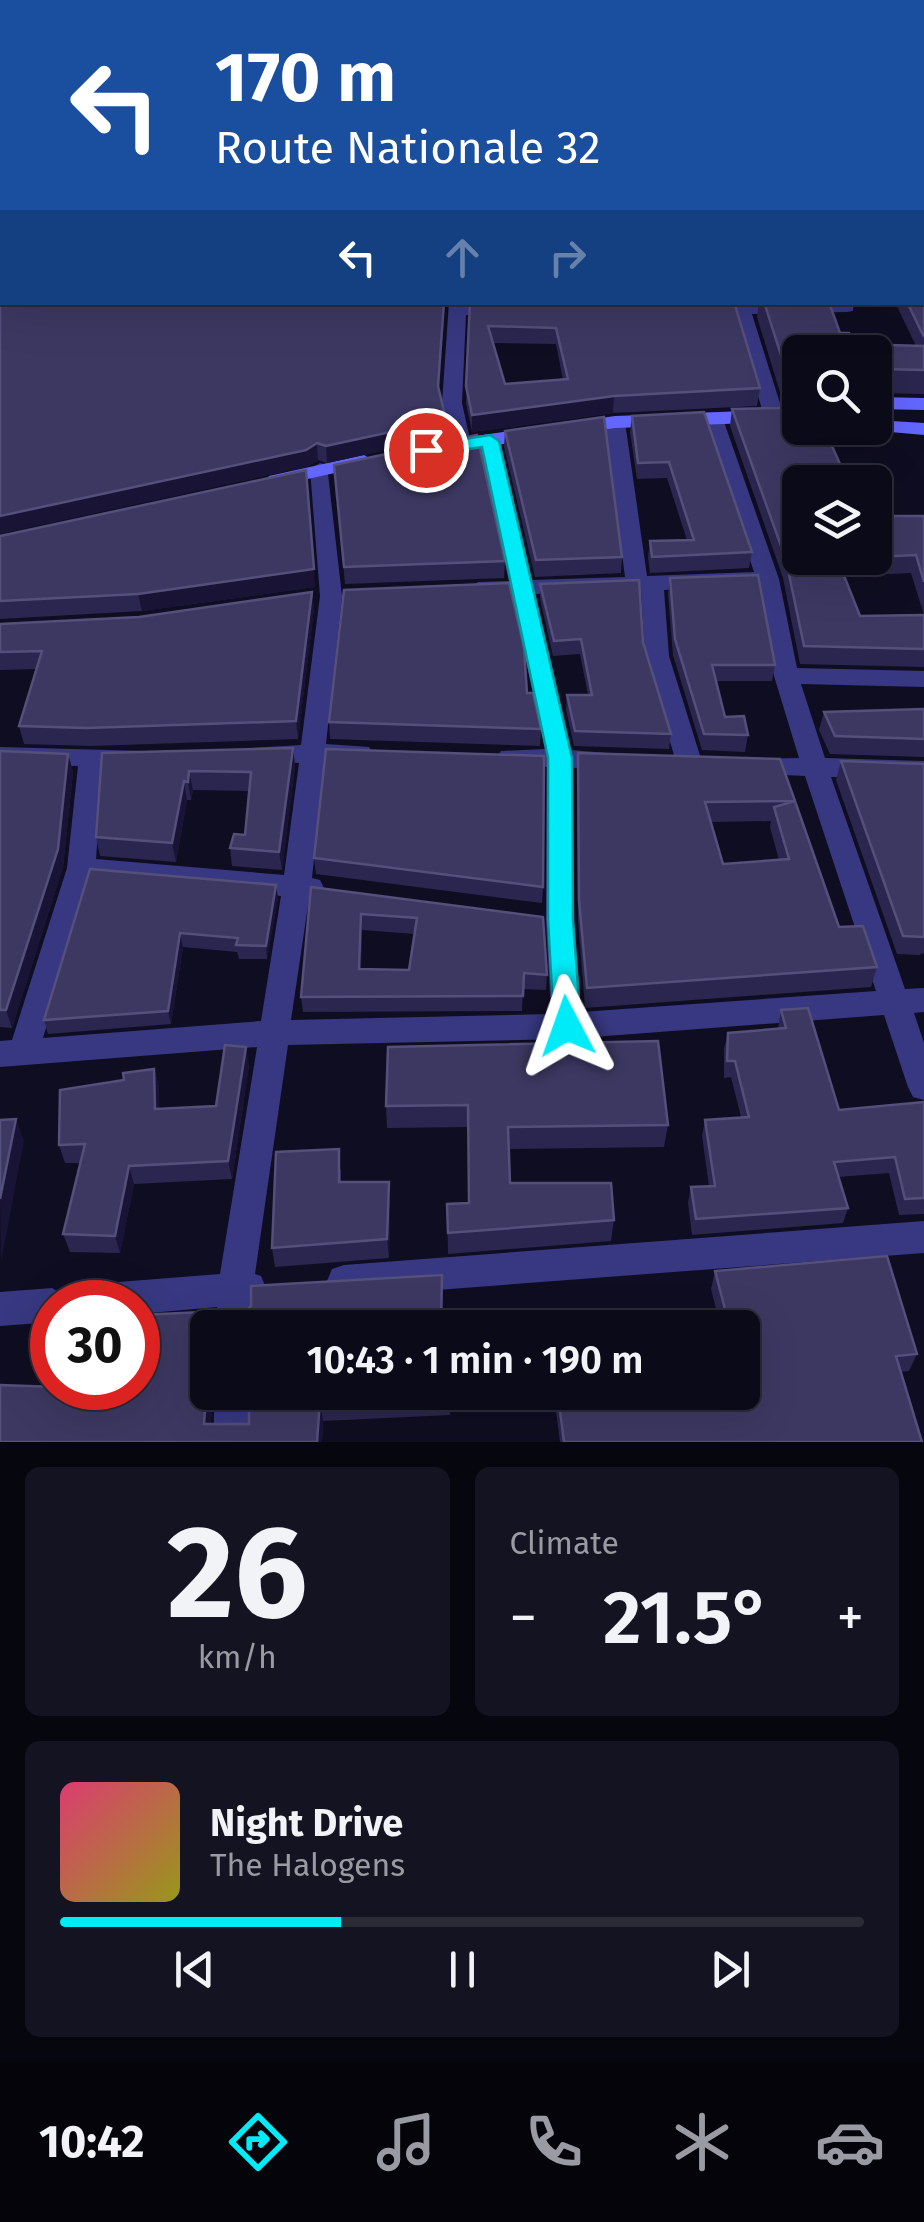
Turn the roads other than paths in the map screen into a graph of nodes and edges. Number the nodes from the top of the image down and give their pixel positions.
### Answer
1 (846, 305) edge
2 (458, 306) edge
3 (732, 308) edge
4 (516, 310) edge
5 (690, 310) edge
6 (892, 403) edge
7 (924, 404) edge
8 (782, 414) edge
9 (774, 416) junction
10 (782, 417) edge
11 (713, 418) junction
12 (616, 422) junction
13 (892, 427) edge
14 (924, 429) edge
15 (490, 441) junction
16 (461, 444) junction
17 (426, 450) edge
18 (390, 457) edge
19 (320, 469) junction
20 (249, 487) edge
21 (768, 579) junction
22 (644, 584) junction
23 (519, 587) junction
24 (463, 590) edge
25 (786, 676) junction
26 (924, 678) edge
27 (314, 752) junction
28 (240, 754) edge
29 (389, 754) edge
30 (0, 756) edge
31 (165, 756) edge
32 (484, 756) edge
33 (91, 758) junction
34 (560, 758) junction
35 (634, 760) edge
36 (815, 769) junction
37 (924, 770) edge
38 (81, 868) junction
39 (297, 886) junction
40 (335, 891) edge
41 (910, 1001) edge
42 (567, 1026) junction
43 (272, 1033) junction
44 (11, 1054) edge
45 (924, 1087) edge
46 (924, 1237) edge
47 (314, 1284) edge
48 (275, 1286) edge
49 (235, 1290) junction
50 (160, 1296) edge
51 (30, 1307) edge
52 (0, 1309) edge
53 (234, 1310) edge
54 (233, 1410) edge
55 (232, 1442) edge

1 - 3 street
2 - 4 street
2 - 16 street
3 - 5 street
3 - 9 street
6 - 7 street
8 - 9 street
9 - 10 street
9 - 11 street
11 - 12 street
11 - 21 street
12 - 15 street
12 - 22 street
13 - 14 street
15 - 16 street
15 - 23 street
16 - 17 street
18 - 19 street
19 - 20 street
19 - 27 street
21 - 22 street
21 - 25 street
22 - 23 street
22 - 36 street
23 - 24 street
23 - 34 street
25 - 26 street
25 - 36 street
27 - 28 street
27 - 29 street
27 - 39 street
30 - 33 street
31 - 33 street
32 - 34 street
33 - 38 street
34 - 35 street
34 - 42 street
36 - 37 street
36 - 41 street
38 - 39 street
38 - 44 street
39 - 40 street
39 - 43 street
41 - 42 street
41 - 45 street
42 - 43 street
43 - 44 street
43 - 49 street
46 - 47 street
48 - 49 street
49 - 50 street
49 - 53 street
51 - 52 street
54 - 55 street

